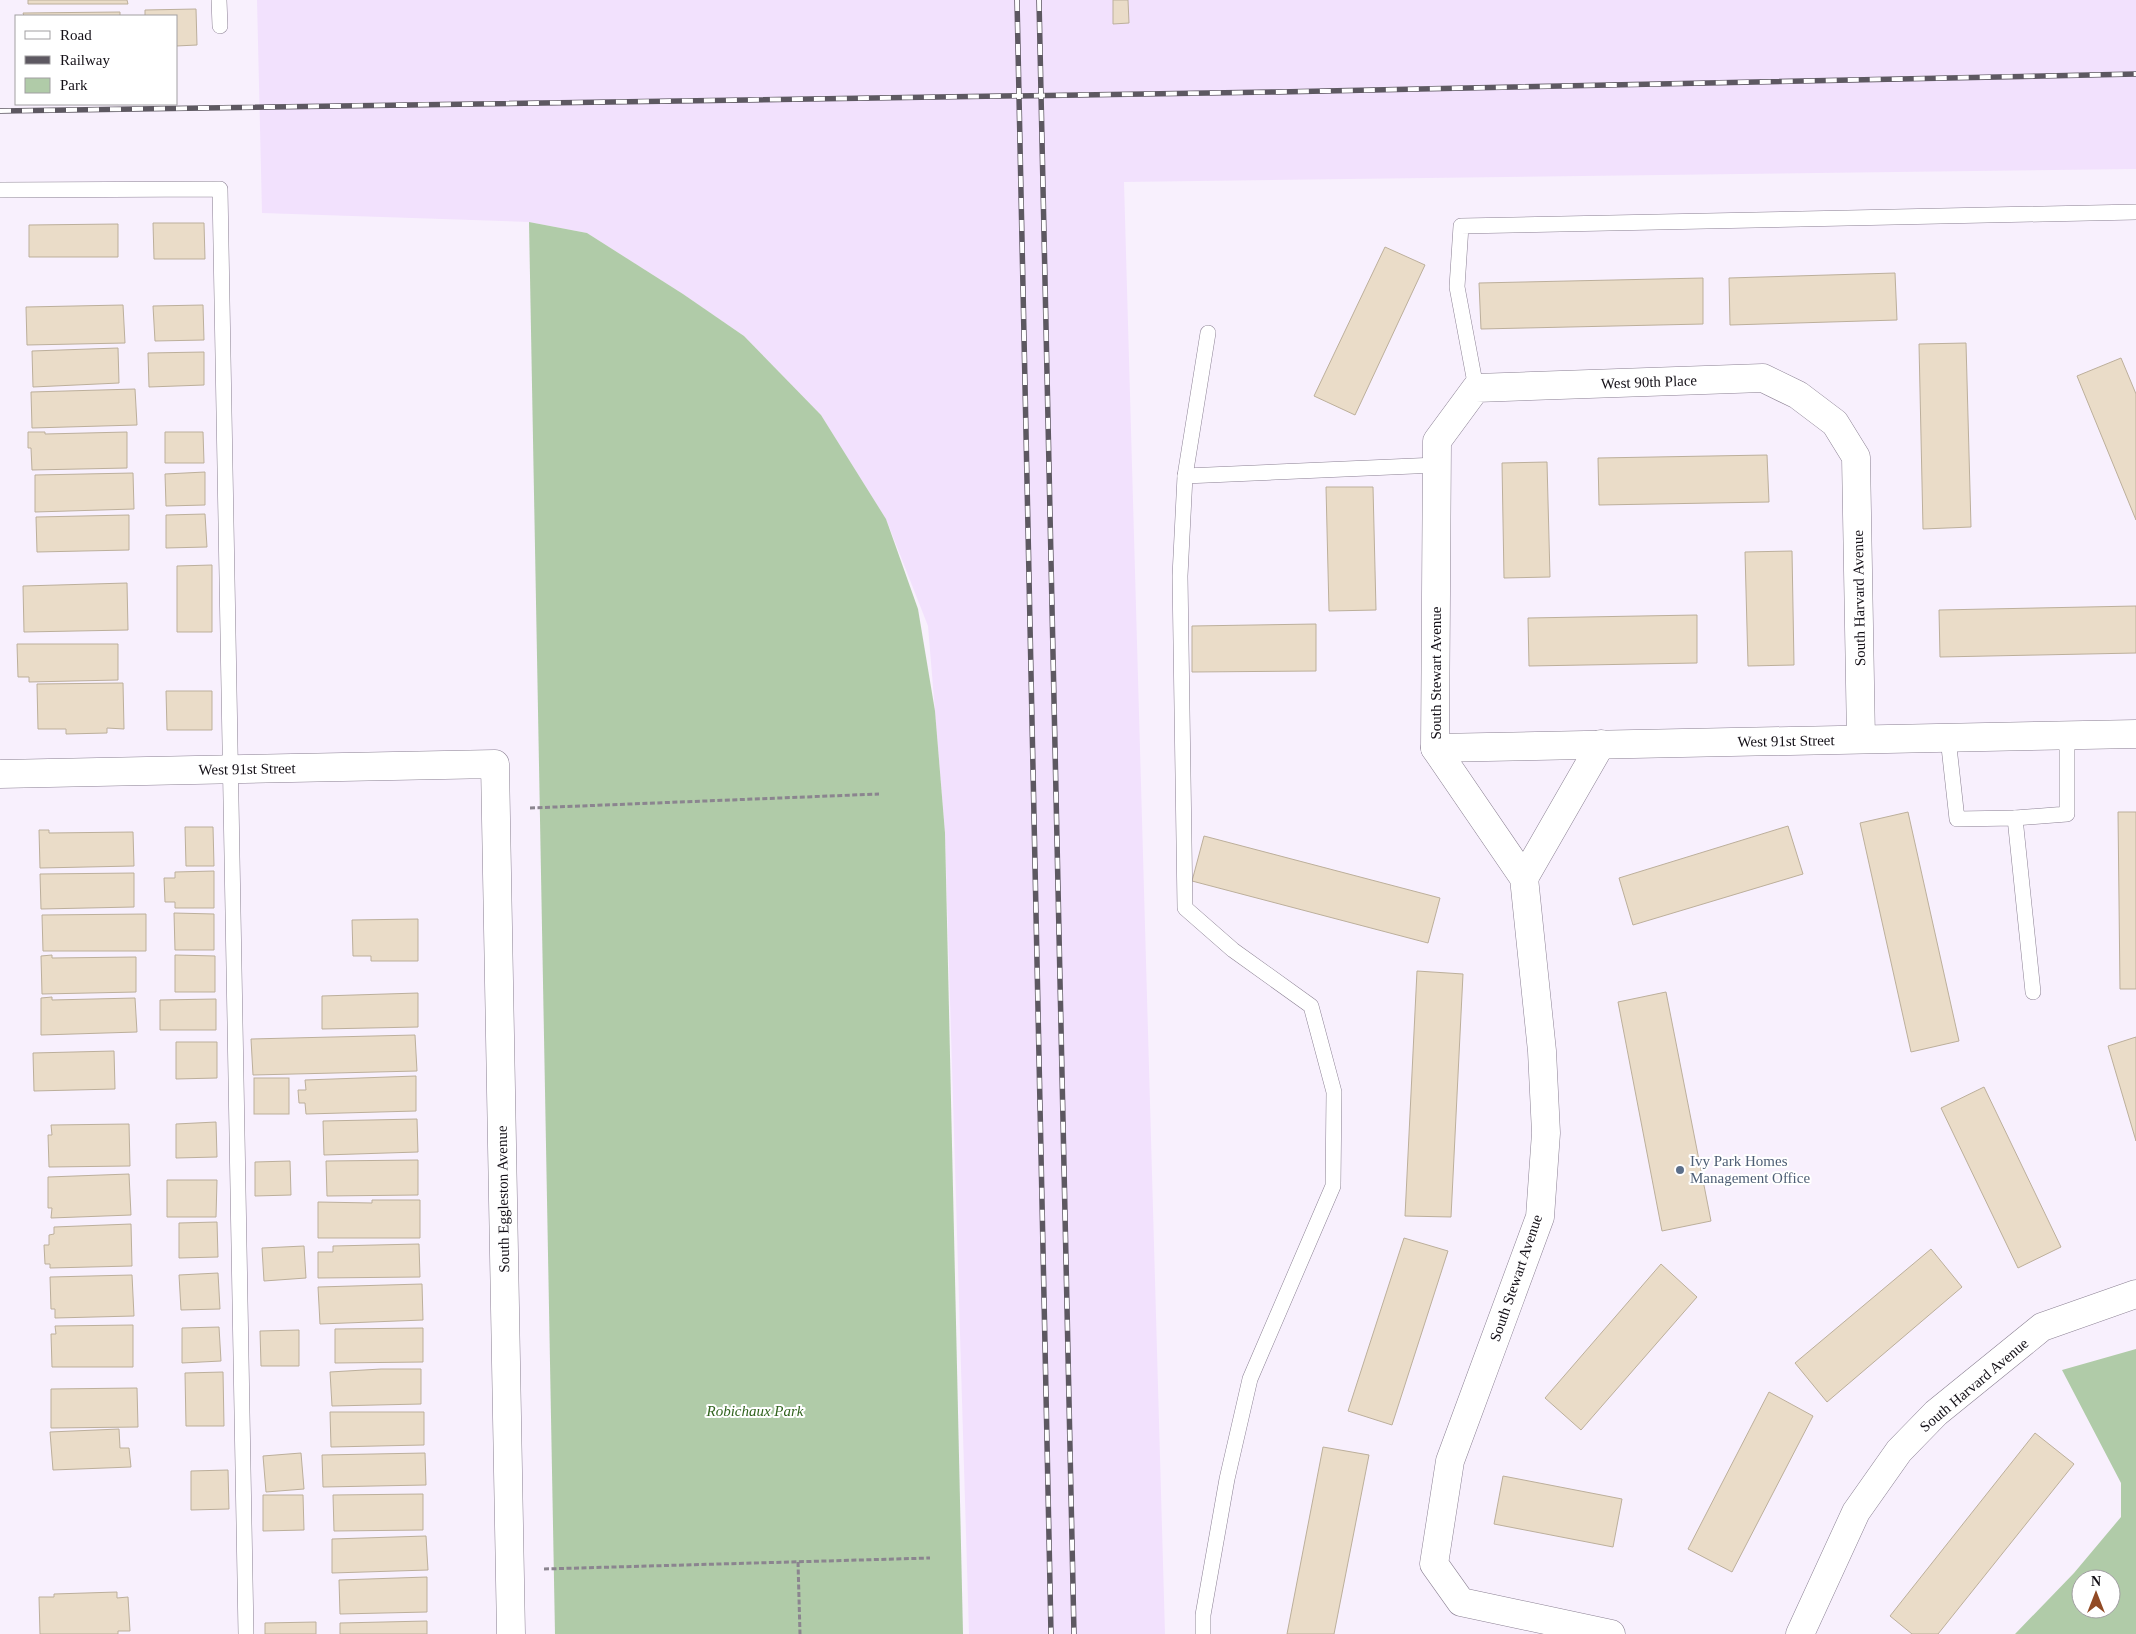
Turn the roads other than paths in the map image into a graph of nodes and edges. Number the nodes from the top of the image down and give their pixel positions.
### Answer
1 (219, 0) edge
2 (220, 26) dead end
3 (0, 190) edge
4 (2136, 212) edge
5 (1208, 333) dead end
6 (1476, 388) junction
7 (1437, 453) junction
8 (1856, 457) joint
9 (1185, 476) junction
10 (2136, 734) edge
11 (2067, 735) junction
12 (1948, 738) junction
13 (1861, 740) junction
14 (1601, 744) junction
15 (1435, 748) junction
16 (495, 764) joint
17 (230, 769) junction
18 (0, 774) edge
19 (2015, 818) junction
20 (1524, 878) junction
21 (2033, 992) dead end
22 (2136, 1294) edge
23 (246, 1634) edge
24 (511, 1634) edge
25 (1204, 1634) edge
26 (1611, 1634) edge
27 (1800, 1634) edge

1 - 2 lane
3 - 17 lane
4 - 6 lane
5 - 9 lane
6 - 7 street
6 - 8 street, West 90th Place
7 - 9 lane
7 - 15 street, South Stewart Avenue
8 - 13 street, South Harvard Avenue
9 - 25 lane
10 - 11 street, West 91st Street
11 - 12 street, West 91st Street
11 - 19 lane
12 - 13 street, West 91st Street
12 - 19 lane
13 - 14 street, West 91st Street
14 - 15 street, West 91st Street
14 - 20 street
15 - 20 street, South Stewart Avenue
16 - 17 street, West 91st Street
16 - 24 street, South Eggleston Avenue
17 - 18 street, West 91st Street
17 - 23 lane
19 - 21 lane
20 - 26 street, South Stewart Avenue
22 - 27 street, South Harvard Avenue

